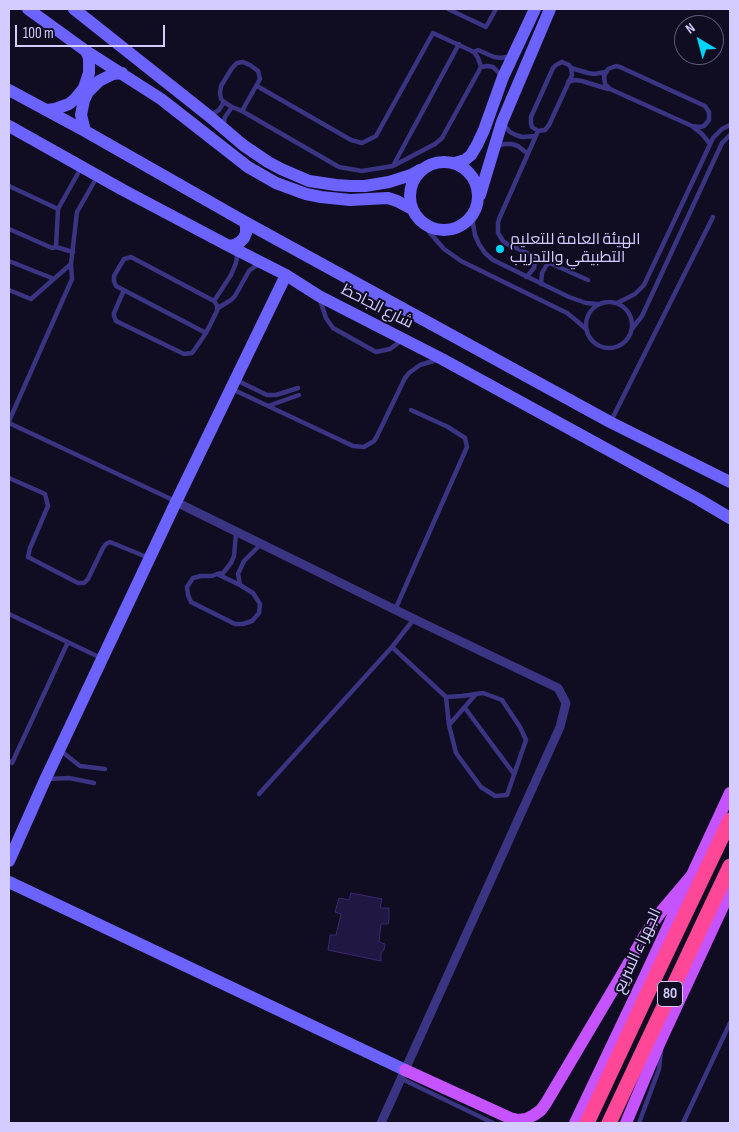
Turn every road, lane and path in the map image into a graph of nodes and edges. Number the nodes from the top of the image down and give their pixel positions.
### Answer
1 (74, 9) edge
2 (448, 9) edge
3 (496, 9) edge
4 (535, 9) edge
5 (550, 9) edge
6 (32, 10) edge
7 (459, 44) junction
8 (86, 51) junction
9 (474, 52) junction
10 (512, 56) junction
11 (481, 67) junction
12 (571, 68) junction
13 (605, 72) junction
14 (122, 73) junction
15 (503, 77) junction
16 (568, 82) junction
17 (257, 86) junction
18 (9, 90) edge
19 (610, 90) junction
20 (224, 102) junction
21 (232, 107) junction
22 (47, 110) junction
23 (242, 111) junction
24 (209, 116) junction
25 (502, 122) junction
26 (730, 125) edge
27 (9, 126) edge
28 (692, 126) junction
29 (222, 127) junction
30 (85, 131) junction
31 (538, 131) junction
32 (730, 135) edge
33 (536, 136) junction
34 (710, 144) junction
35 (493, 148) junction
36 (528, 154) junction
37 (455, 163) junction
38 (82, 166) junction
39 (393, 166) junction
40 (420, 170) junction
41 (98, 175) junction
42 (9, 186) edge
43 (478, 200) junction
44 (58, 209) junction
45 (412, 209) junction
46 (474, 213) junction
47 (713, 217) dead end
48 (245, 222) junction
49 (424, 225) junction
50 (9, 229) edge
51 (56, 247) junction
52 (232, 248) junction
53 (72, 252) junction
54 (536, 257) junction
55 (9, 261) edge
56 (263, 263) junction
57 (549, 263) junction
58 (71, 264) junction
59 (286, 275) junction
60 (526, 277) junction
61 (54, 279) junction
62 (588, 280) dead end
63 (541, 284) junction
64 (9, 290) edge
65 (124, 290) junction
66 (319, 296) junction
67 (214, 301) junction
68 (617, 303) junction
69 (598, 304) junction
70 (218, 308) junction
71 (587, 330) junction
72 (631, 330) junction
73 (206, 332) junction
74 (403, 339) junction
75 (442, 359) junction
76 (233, 384) junction
77 (298, 388) dead end
78 (299, 395) dead end
79 (268, 406) junction
80 (411, 410) dead end
81 (9, 422) edge
82 (610, 422) junction
83 (9, 478) edge
84 (730, 482) edge
85 (176, 502) junction
86 (730, 518) edge
87 (236, 532) junction
88 (261, 544) junction
89 (150, 559) junction
90 (217, 574) junction
91 (240, 585) junction
92 (395, 610) junction
93 (9, 614) edge
94 (414, 619) junction
95 (68, 642) junction
96 (392, 647) junction
97 (102, 659) junction
98 (476, 694) junction
99 (446, 697) junction
100 (465, 708) junction
101 (449, 725) junction
102 (59, 750) junction
103 (9, 761) edge
104 (104, 769) dead end
105 (514, 774) junction
106 (45, 780) junction
107 (94, 783) dead end
108 (730, 793) edge
109 (259, 794) dead end
110 (730, 820) edge
111 (9, 861) edge
112 (730, 866) edge
113 (693, 874) junction
114 (9, 882) edge
115 (730, 891) edge
116 (730, 1023) edge
117 (403, 1074) junction
118 (381, 1123) edge
119 (493, 1123) edge
120 (575, 1123) edge
121 (587, 1123) edge
122 (609, 1123) edge
123 (636, 1123) edge
124 (683, 1123) edge

1 - 24 street
2 - 3 lane
4 - 10 street
5 - 25 street
6 - 8 street
7 - 9 lane
7 - 17 lane
7 - 39 lane
8 - 14 street
8 - 22 street
9 - 10 lane
9 - 11 lane
10 - 15 street
11 - 15 lane
11 - 39 lane
12 - 13 lane
12 - 16 lane
12 - 31 lane
13 - 19 lane
13 - 28 lane
14 - 30 street
14 - 45 street
15 - 37 street
16 - 19 lane
16 - 31 lane
17 - 20 lane
17 - 23 lane
18 - 22 street, شارع الجاحظ
19 - 28 lane
20 - 21 lane
20 - 24 lane
21 - 23 lane
21 - 29 lane
22 - 30 street, شارع الجاحظ
23 - 39 lane
24 - 29 street
25 - 33 lane
25 - 35 street
26 - 34 lane
27 - 38 street, شارع الجاحظ
28 - 34 lane
29 - 40 street
30 - 48 street, شارع الجاحظ
31 - 33 lane
32 - 72 lane
33 - 36 lane
34 - 68 lane
35 - 36 lane
35 - 43 street
36 - 54 lane
37 - 40 street
37 - 43 street
38 - 41 street, شارع الجاحظ
38 - 44 lane
40 - 45 street
41 - 52 street, شارع الجاحظ
41 - 53 lane
42 - 44 lane
43 - 46 street
44 - 51 lane
45 - 49 street
46 - 49 street
46 - 60 lane
47 - 82 lane
48 - 52 street
48 - 82 street, شارع الجاحظ
49 - 71 lane
50 - 51 lane
51 - 53 lane
52 - 56 street, شارع الجاحظ
52 - 67 lane
53 - 58 lane
54 - 57 lane
54 - 60 lane
55 - 61 lane
56 - 59 street, شارع الجاحظ
56 - 70 lane
57 - 62 lane
57 - 63 lane
58 - 61 lane
58 - 81 lane
59 - 66 street, شارع الجاحظ
59 - 76 street
60 - 63 lane
61 - 64 lane
63 - 69 lane
65 - 67 lane
65 - 73 lane
65 - 73 lane
66 - 74 street, شارع الجاحظ
66 - 74 lane
67 - 70 lane
68 - 69 lane
68 - 72 lane
69 - 71 lane
70 - 73 lane
71 - 72 lane
74 - 75 street, شارع الجاحظ
75 - 79 lane
75 - 86 street, شارع الجاحظ
76 - 77 lane
76 - 79 lane
76 - 85 street
78 - 79 lane
80 - 92 lane
81 - 85 lane
82 - 84 street, شارع الجاحظ
83 - 89 lane
85 - 87 street
85 - 89 street
87 - 88 street
87 - 90 lane
88 - 91 lane
88 - 92 street
89 - 97 street
90 - 91 lane
90 - 91 lane
92 - 94 street
93 - 95 lane
94 - 96 lane
94 - 117 street
95 - 97 lane
95 - 103 lane
96 - 99 lane
96 - 109 lane
97 - 102 street
98 - 99 lane
98 - 100 lane
98 - 105 lane
99 - 101 lane
100 - 101 lane
100 - 105 lane
101 - 105 lane
102 - 104 lane
102 - 106 street
106 - 107 lane
106 - 111 street
108 - 113 main road, الجهراء السريع
110 - 121 highway, الجهراء السريع / 80
112 - 122 highway, 80
113 - 117 main road
113 - 120 main road, الجهراء السريع
114 - 117 street
115 - 123 main road
116 - 124 lane
117 - 118 street
117 - 119 lane

